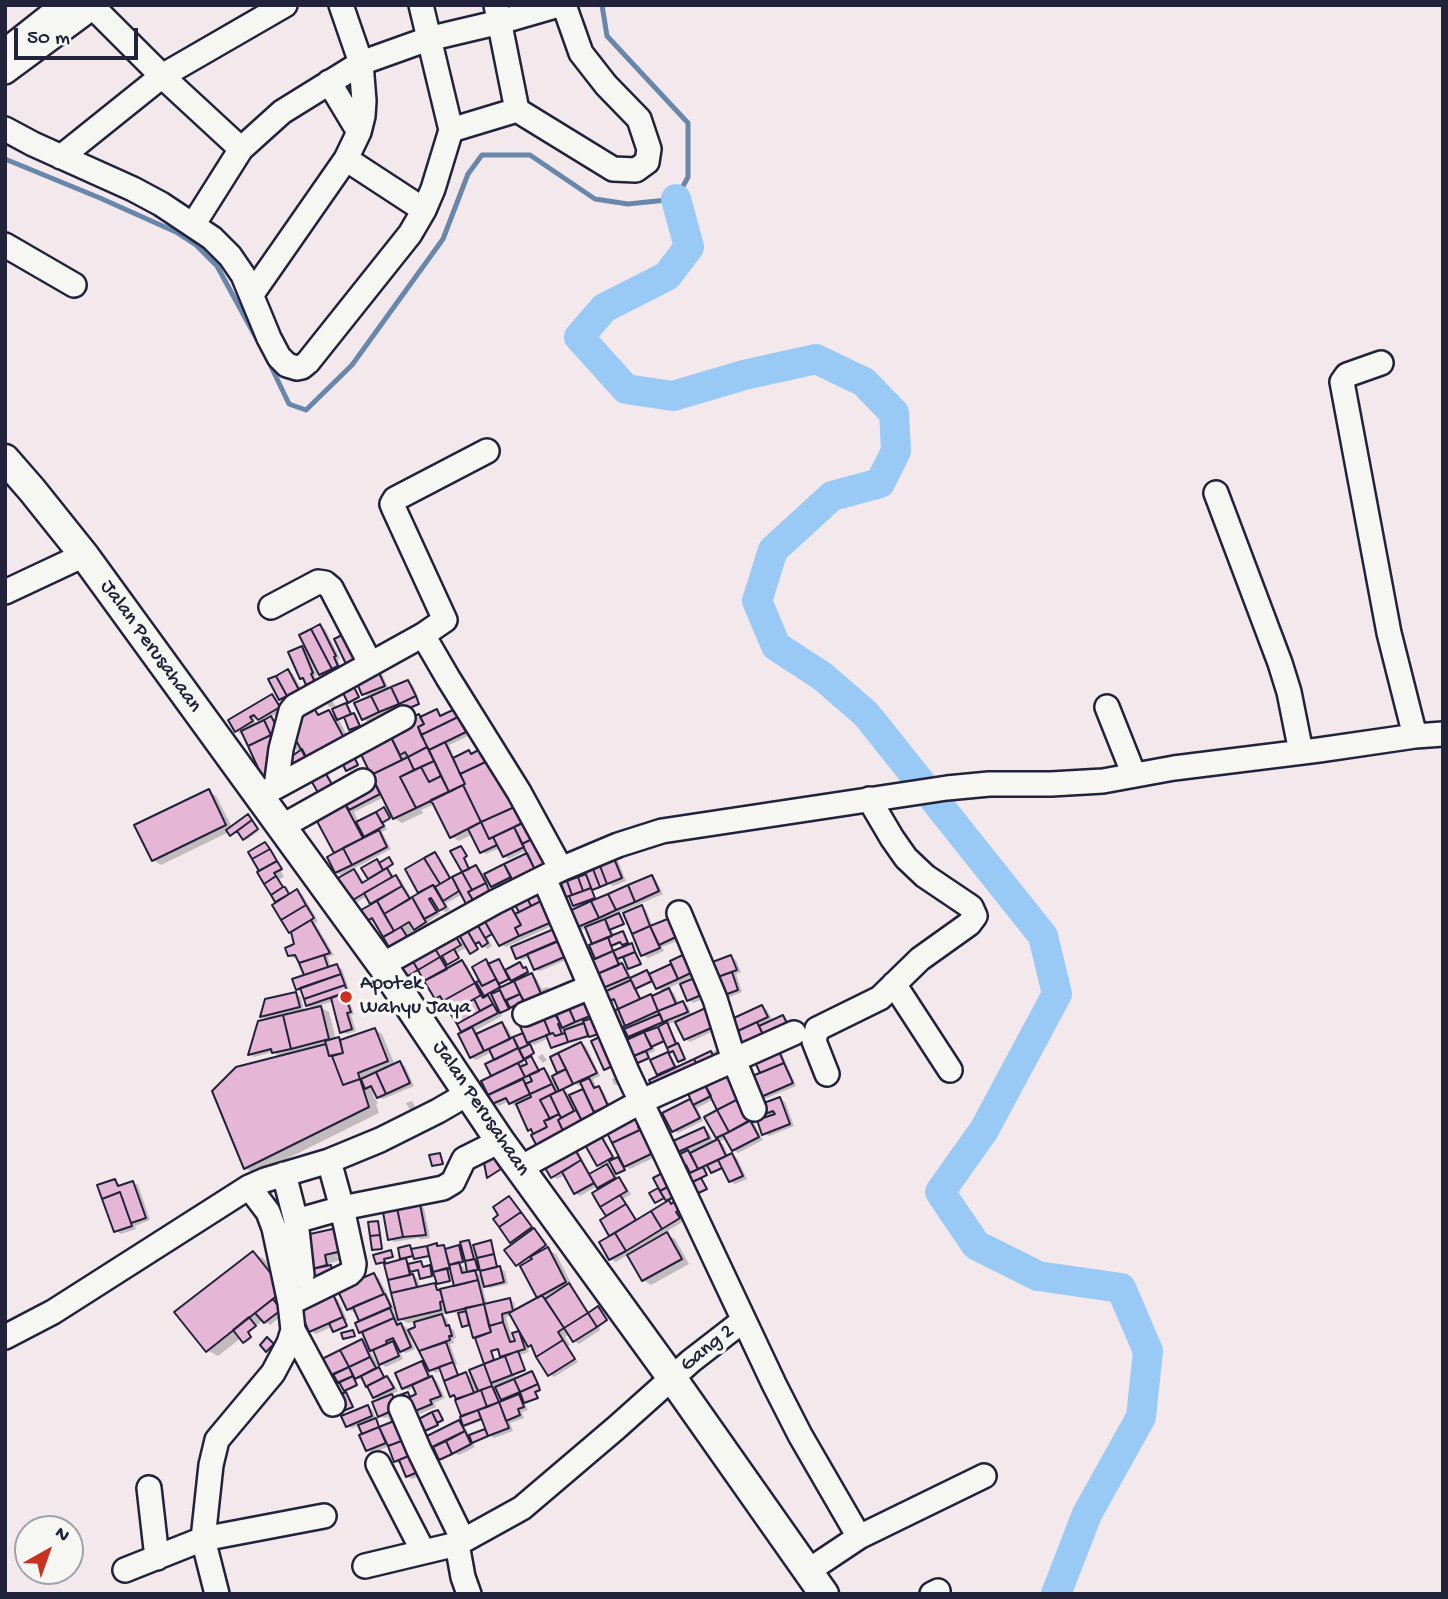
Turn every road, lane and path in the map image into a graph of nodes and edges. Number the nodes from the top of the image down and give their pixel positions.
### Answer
1 (63, 5) edge
2 (285, 5) edge
3 (341, 5) edge
4 (421, 5) edge
5 (562, 5) edge
6 (94, 6) edge
7 (498, 13) edge
8 (428, 38) junction
9 (5, 51) edge
10 (361, 63) junction
11 (5, 72) edge
12 (162, 76) junction
13 (329, 82) junction
14 (517, 110) junction
15 (5, 129) edge
16 (451, 130) junction
17 (359, 132) junction
18 (241, 149) junction
19 (61, 157) junction
20 (346, 159) junction
21 (424, 210) junction
22 (193, 225) junction
23 (5, 244) edge
24 (74, 285) dead end
25 (252, 294) junction
26 (1381, 363) dead end
27 (487, 451) dead end
28 (5, 459) edge
29 (1216, 493) dead end
30 (83, 555) junction
31 (5, 592) edge
32 (271, 607) dead end
33 (423, 635) junction
34 (370, 663) junction
35 (1107, 707) dead end
36 (403, 718) dead end
37 (1443, 734) edge
38 (1415, 736) junction
39 (1301, 752) junction
40 (1134, 775) junction
41 (363, 781) dead end
42 (267, 791) junction
43 (879, 797) junction
44 (281, 827) junction
45 (553, 874) junction
46 (679, 913) dead end
47 (382, 965) junction
48 (894, 984) junction
49 (590, 987) junction
50 (525, 1014) dead end
51 (794, 1033) dead end
52 (733, 1060) junction
53 (950, 1070) dead end
54 (827, 1074) dead end
55 (468, 1093) junction
56 (642, 1101) junction
57 (754, 1109) dead end
58 (500, 1141) junction
59 (329, 1161) junction
60 (520, 1168) junction
61 (284, 1174) junction
62 (250, 1187) junction
63 (342, 1208) junction
64 (296, 1221) junction
65 (302, 1275) dead end
66 (290, 1303) junction
67 (744, 1320) junction
68 (293, 1330) junction
69 (5, 1337) edge
70 (671, 1378) junction
71 (333, 1404) dead end
72 (401, 1408) dead end
73 (378, 1464) dead end
74 (984, 1476) dead end
75 (149, 1488) dead end
76 (324, 1516) dead end
77 (859, 1537) junction
78 (203, 1539) junction
79 (460, 1542) junction
80 (424, 1551) junction
81 (157, 1558) junction
82 (365, 1566) dead end
83 (125, 1570) dead end
84 (808, 1571) junction
85 (217, 1594) edge
86 (469, 1594) edge
87 (824, 1594) edge

1 - 9 street
2 - 12 street
3 - 10 street
4 - 8 street
5 - 7 street
5 - 14 street
6 - 11 street
6 - 12 street
7 - 8 street
7 - 14 street
8 - 10 street
8 - 16 street
10 - 13 street
10 - 17 street
12 - 18 street
12 - 19 street
13 - 17 street
13 - 18 street
14 - 16 street
15 - 19 street
16 - 21 street
17 - 20 street
18 - 22 street
19 - 22 street
20 - 21 street
20 - 25 street
21 - 25 street
22 - 25 street
23 - 24 street
26 - 38 street
27 - 33 street
28 - 30 main road, Jalan Perusahaan
29 - 39 street
30 - 31 street
30 - 42 main road, Jalan Perusahaan
32 - 34 street
33 - 34 street
33 - 45 street
34 - 42 street
35 - 40 street
36 - 42 street
37 - 38 street
38 - 39 street
39 - 40 street
40 - 43 street
41 - 44 street
42 - 44 main road, Jalan Perusahaan
43 - 45 street
43 - 48 street
44 - 47 main road, Jalan Perusahaan
45 - 47 street
45 - 49 street
46 - 52 street
47 - 55 main road, Jalan Perusahaan
48 - 53 street
48 - 54 street
49 - 50 street
49 - 56 street
51 - 52 street
52 - 56 street
52 - 57 street
55 - 58 main road, Jalan Perusahaan
55 - 59 street
56 - 60 street
56 - 67 street
58 - 60 main road, Jalan Perusahaan
58 - 63 street
59 - 61 street
59 - 63 street
60 - 70 main road, Jalan Perusahaan
61 - 62 street
61 - 64 street
62 - 66 street
62 - 69 street
63 - 64 street
63 - 66 street
64 - 65 street
66 - 68 street
67 - 70 street, Gang 2
67 - 77 street
68 - 71 street
68 - 78 street
70 - 79 street, Gang 2
70 - 84 main road, Jalan Perusahaan
72 - 79 street
73 - 80 street
74 - 77 street
75 - 81 street
76 - 78 street
77 - 84 street
78 - 81 street
78 - 85 street
79 - 80 street, Gang 2
79 - 86 street
80 - 82 street, Gang 2
81 - 83 street
84 - 87 main road, Jalan Perusahaan

